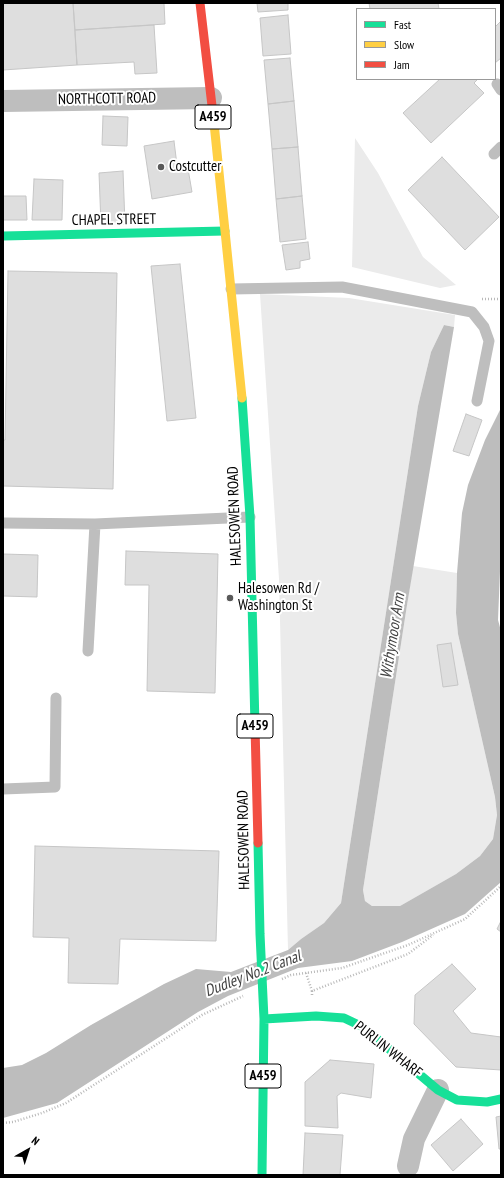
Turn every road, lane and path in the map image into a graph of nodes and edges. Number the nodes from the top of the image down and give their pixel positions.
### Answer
1 (200, 3) edge
2 (211, 98) junction
3 (3, 101) edge
4 (225, 231) junction
5 (3, 236) edge
6 (231, 289) junction
7 (477, 401) dead end
8 (250, 517) junction
9 (3, 523) edge
10 (95, 524) junction
11 (88, 651) dead end
12 (56, 698) dead end
13 (3, 789) edge
14 (438, 931) dead end
15 (306, 973) dead end
16 (312, 991) junction
17 (316, 1016) junction
18 (264, 1019) junction
19 (438, 1090) junction
20 (501, 1099) edge
21 (408, 1166) dead end
22 (262, 1175) edge

1 - 2 main road, HALESOWEN ROAD / A459
2 - 3 street, NORTHCOTT ROAD
2 - 4 main road, HALESOWEN ROAD / A459
4 - 5 main road, CHAPEL STREET
4 - 6 main road, HALESOWEN ROAD / A459
6 - 7 lane
6 - 8 main road, HALESOWEN ROAD / A459
8 - 10 lane
8 - 18 main road, HALESOWEN ROAD / A459
9 - 10 lane
10 - 11 lane
12 - 13 lane
14 - 16 path
15 - 16 path
16 - 17 path
17 - 18 main road, PURLIN WHARF
17 - 19 main road, PURLIN WHARF
18 - 22 main road, HALESOWEN ROAD / A459
19 - 20 main road, PURLIN WHARF
19 - 21 street

